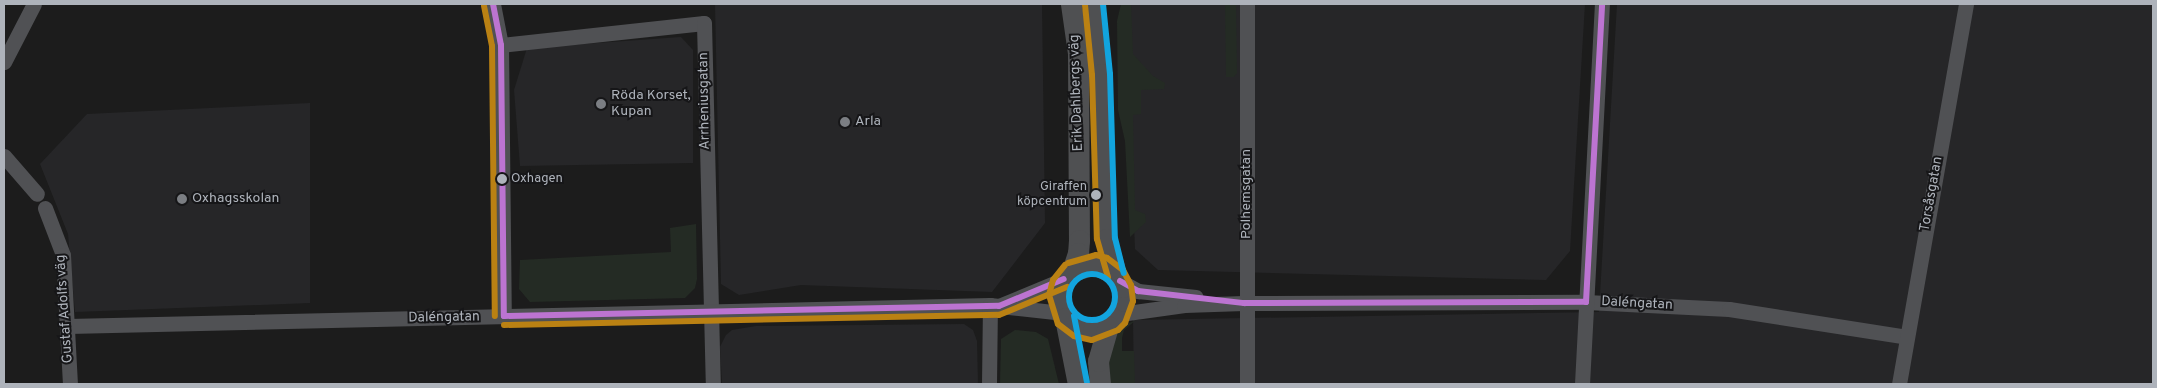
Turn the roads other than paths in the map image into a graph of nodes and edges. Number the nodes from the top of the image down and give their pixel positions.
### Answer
1 (34, 4) edge
2 (493, 4) edge
3 (1071, 4) edge
4 (1094, 4) edge
5 (1247, 4) edge
6 (1602, 4) edge
7 (1966, 4) edge
8 (500, 45) junction
9 (4, 62) edge
10 (4, 156) edge
11 (37, 194) dead end
12 (45, 208) dead end
13 (1068, 275) junction
14 (1118, 278) junction
15 (1244, 302) junction
16 (1586, 302) junction
17 (995, 305) junction
18 (711, 311) junction
19 (504, 316) junction
20 (1064, 316) junction
21 (1114, 320) junction
22 (68, 326) junction
23 (1907, 337) junction
24 (70, 384) edge
25 (713, 384) edge
26 (989, 384) edge
27 (1078, 384) edge
28 (1100, 384) edge
29 (1247, 384) edge
30 (1582, 384) edge
31 (1899, 384) edge

1 - 9 street
2 - 8 street
3 - 13 main road, Erik Dahlbergs väg
4 - 14 main road, Erik Dahlbergs väg
5 - 15 street, Polhemsgatan
6 - 16 street
7 - 23 street, Torsåsgatan
8 - 18 street, Arrheniusgatan
8 - 19 street
10 - 11 street
12 - 22 street, Gustaf Adolfs väg
13 - 14 main road
13 - 17 street, Daléngatan
13 - 20 main road, Erik Dahlbergs väg
14 - 15 street, Daléngatan
14 - 21 main road, Erik Dahlbergs väg
15 - 16 street, Daléngatan
15 - 21 street, Daléngatan
15 - 29 street, Polhemsgatan
16 - 23 street, Daléngatan
16 - 30 street
17 - 18 street, Daléngatan
17 - 20 street, Daléngatan
17 - 26 street
18 - 19 street, Daléngatan
18 - 25 street, Arrheniusgatan
19 - 22 street, Daléngatan
20 - 21 main road
20 - 27 main road, Erik Dahlbergs väg
21 - 28 main road, Erik Dahlbergs väg
22 - 24 street, Gustaf Adolfs väg
23 - 31 street, Torsåsgatan

